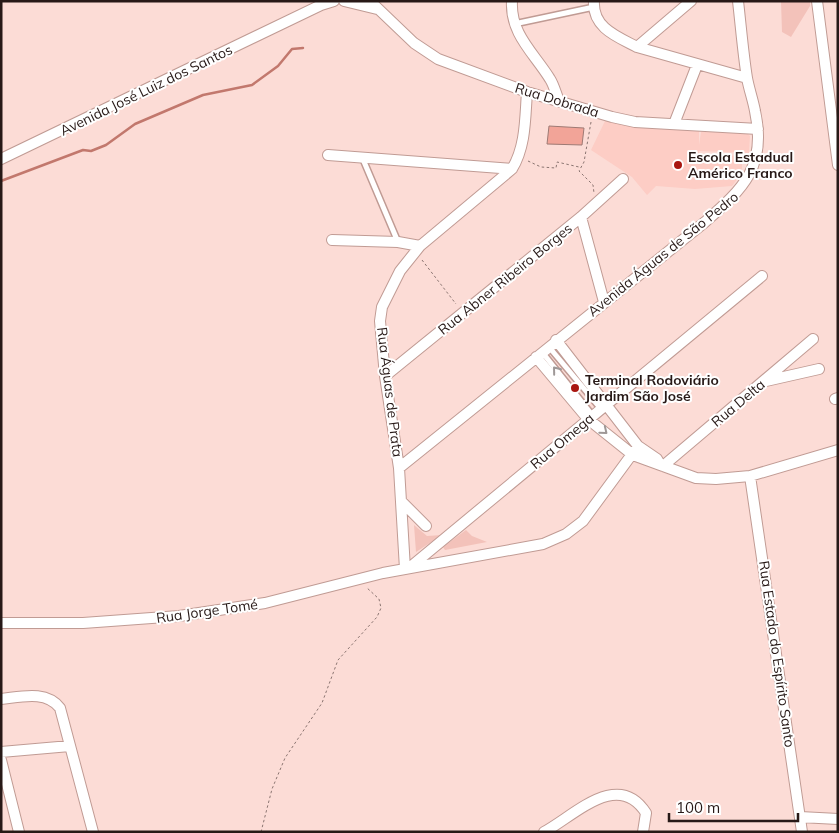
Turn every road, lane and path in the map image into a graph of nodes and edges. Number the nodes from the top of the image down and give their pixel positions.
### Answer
1 (310, 1) edge
2 (334, 1) edge
3 (344, 1) edge
4 (370, 1) edge
5 (512, 1) edge
6 (691, 1) edge
7 (738, 1) edge
8 (817, 1) edge
9 (594, 4) edge
10 (378, 9) junction
11 (291, 20) junction
12 (514, 24) junction
13 (638, 47) junction
14 (697, 65) junction
15 (747, 78) junction
16 (527, 92) junction
17 (828, 99) junction
18 (559, 101) junction
19 (589, 110) junction
20 (838, 111) edge
21 (674, 124) junction
22 (758, 129) junction
23 (328, 155) dead end
24 (520, 156) junction
25 (362, 157) junction
26 (1, 159) edge
27 (838, 165) edge
28 (580, 167) junction
29 (512, 169) junction
30 (623, 179) dead end
31 (596, 203) junction
32 (581, 217) junction
33 (332, 240) dead end
34 (398, 242) junction
35 (418, 249) junction
36 (762, 276) dead end
37 (604, 302) junction
38 (463, 312) junction
39 (813, 339) dead end
40 (546, 349) junction
41 (819, 369) dead end
42 (386, 376) junction
43 (763, 382) junction
44 (597, 412) junction
45 (838, 450) edge
46 (636, 451) junction
47 (662, 465) junction
48 (399, 468) junction
49 (750, 476) junction
50 (402, 502) junction
51 (426, 526) dead end
52 (407, 569) junction
53 (358, 580) junction
54 (1, 623) edge
55 (1, 699) edge
56 (70, 746) junction
57 (1, 752) edge
58 (1, 760) edge
59 (800, 817) junction
60 (838, 819) edge
61 (19, 832) edge
62 (93, 832) edge
63 (261, 832) edge
64 (544, 832) edge
65 (642, 832) edge
66 (802, 832) edge

1 - 11 street, Avenida José Luiz dos Santos
2 - 11 street, Avenida José Luiz dos Santos
3 - 10 street
4 - 10 street, Rua Dobrada
5 - 12 street
6 - 13 street
7 - 15 street, Avenida Águas de São Pedro
8 - 17 street
9 - 12 lane
9 - 13 street
10 - 16 street, Rua Dobrada
11 - 26 street, Avenida José Luiz dos Santos
12 - 18 street
13 - 14 street
14 - 15 street
14 - 21 street
15 - 22 street, Avenida Águas de São Pedro
16 - 18 street, Rua Dobrada
16 - 24 street, Rua Águas de Prata
17 - 20 street
17 - 27 street
18 - 19 street, Rua Dobrada
19 - 21 street, Rua Dobrada
19 - 28 path
21 - 22 street, Rua Dobrada
22 - 37 street, Avenida Águas de São Pedro
23 - 25 street
24 - 28 path
24 - 29 street, Rua Águas de Prata
25 - 29 street
25 - 34 lane
28 - 31 path
29 - 35 street, Rua Águas de Prata
30 - 31 street, Rua Abner Ribeiro Borges
31 - 32 street, Rua Abner Ribeiro Borges
32 - 37 street
32 - 38 street, Rua Abner Ribeiro Borges
33 - 34 street
34 - 35 street
35 - 38 path
35 - 42 street, Rua Águas de Prata
36 - 44 street, Rua Omega
37 - 40 street, Avenida Águas de São Pedro
38 - 42 street, Rua Abner Ribeiro Borges
39 - 43 street, Rua Delta
40 - 44 street
40 - 44 street
40 - 48 street, Avenida Águas de São Pedro
41 - 43 street
42 - 48 street, Rua Águas de Prata
43 - 47 street, Rua Delta
44 -> 46 street
44 - 46 street
44 - 52 street, Rua Omega
45 - 49 street
46 - 47 street
46 - 52 street, Rua Jorge Tomé
47 - 49 street
48 - 50 street, Rua Águas de Prata
49 - 59 street, Rua Estado do Espírito Santo
50 - 51 street
50 - 52 street, Rua Águas de Prata
52 - 53 street, Rua Jorge Tomé
53 - 54 street, Rua Jorge Tomé
53 - 63 path
55 - 56 street
56 - 57 street
56 - 62 street
58 - 61 street
59 - 60 street
59 - 66 street, Rua Estado do Espírito Santo
64 - 65 street

